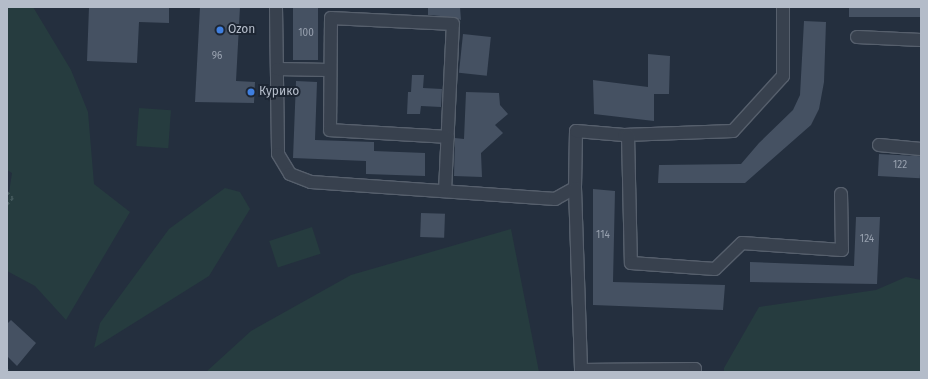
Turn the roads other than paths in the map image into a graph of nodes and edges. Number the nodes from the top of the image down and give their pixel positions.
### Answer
1 (276, 7) edge
2 (783, 7) edge
3 (857, 37) dead end
4 (921, 40) edge
5 (277, 69) junction
6 (330, 70) junction
7 (628, 135) junction
8 (448, 137) junction
9 (880, 145) dead end
10 (921, 148) edge
11 (575, 188) junction
12 (445, 191) junction
13 (841, 194) dead end
14 (581, 371) edge
15 (695, 372) edge

1 - 5 lane
2 - 7 lane
3 - 4 lane
5 - 6 lane
5 - 12 lane
6 - 8 lane
6 - 8 lane
7 - 11 lane
7 - 13 lane
8 - 12 lane
9 - 10 lane
11 - 12 lane
11 - 14 lane
14 - 15 lane

